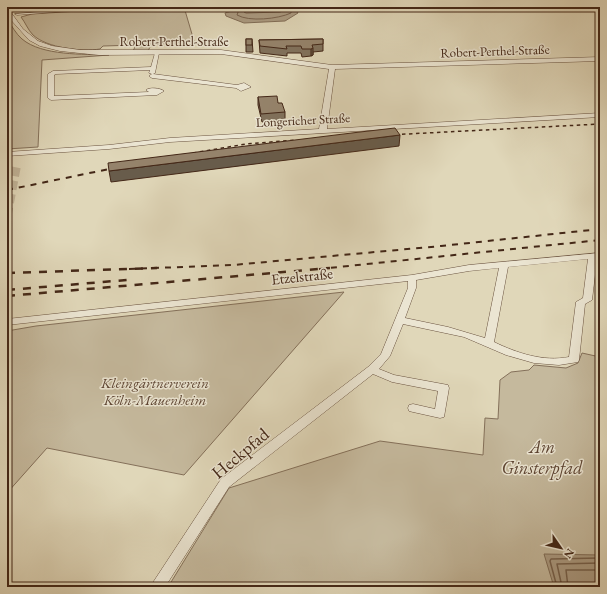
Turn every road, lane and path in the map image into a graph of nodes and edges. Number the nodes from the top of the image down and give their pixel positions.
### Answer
1 (14, 7) edge
2 (116, 7) edge
3 (8, 12) edge
4 (17, 14) junction
5 (21, 29) junction
6 (157, 53) junction
7 (600, 60) edge
8 (332, 67) junction
9 (154, 68) junction
10 (152, 76) junction
11 (237, 87) dead end
12 (600, 115) edge
13 (324, 131) junction
14 (37, 152) junction
15 (18, 153) junction
16 (7, 154) edge
17 (597, 256) edge
18 (504, 265) junction
19 (412, 278) junction
20 (400, 320) junction
21 (7, 322) edge
22 (489, 344) junction
23 (372, 370) junction
24 (413, 408) dead end
25 (157, 587) edge

1 - 4 street
2 - 4 street
3 - 4 street
3 - 5 street, Robert-Perthel-Straße
4 - 5 street
5 - 6 street, Robert-Perthel-Straße
6 - 8 street, Robert-Perthel-Straße
6 - 9 street
7 - 8 street, Robert-Perthel-Straße
8 - 13 street
9 - 10 street
9 - 10 street
10 - 11 street
12 - 13 street, Longericher Straße
13 - 14 street, Longericher Straße
14 - 15 street, Longericher Straße
14 - 15 street
15 - 16 street, Longericher Straße
17 - 18 street, Etzelstraße
17 - 22 street
18 - 19 street, Etzelstraße
18 - 22 street
19 - 20 street, Heckpfad
19 - 21 street, Etzelstraße
20 - 22 street
20 - 23 street, Heckpfad
23 - 24 street
23 - 25 street, Heckpfad

